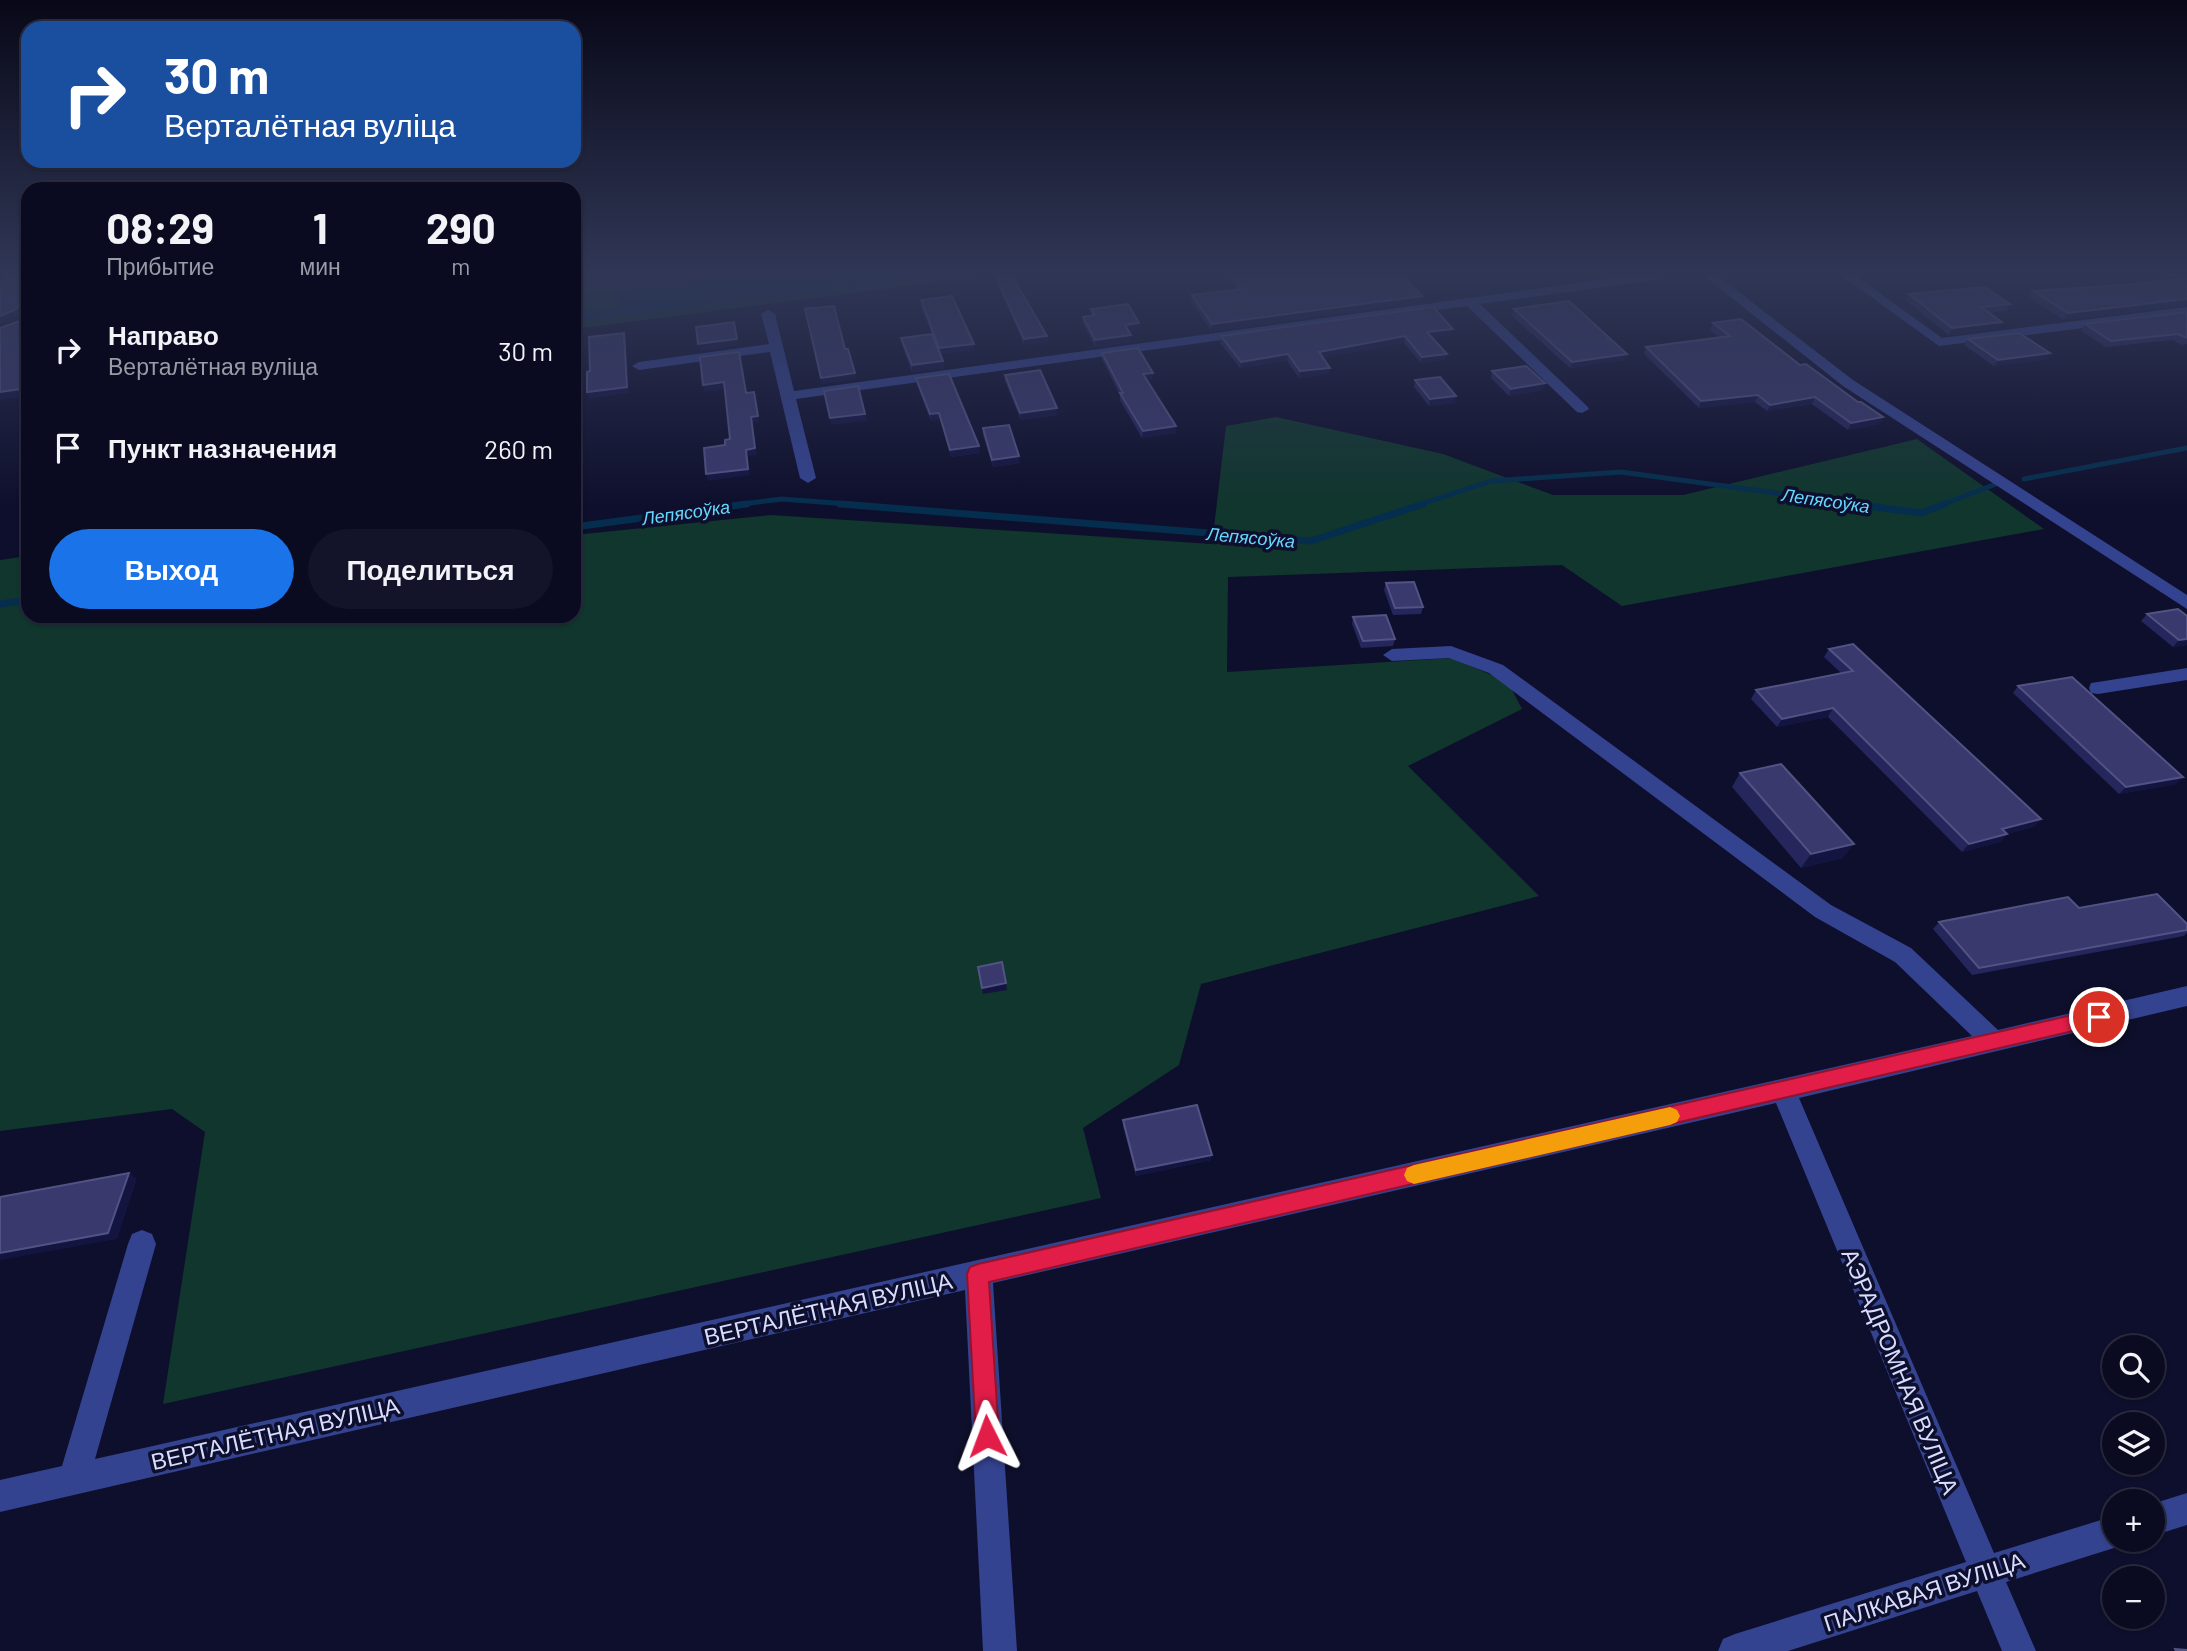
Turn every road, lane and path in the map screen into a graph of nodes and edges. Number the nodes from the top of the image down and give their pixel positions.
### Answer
1 (733, 353) edge
2 (778, 353) edge
3 (1093, 353) edge
4 (1523, 353) edge
5 (1809, 353) edge
6 (639, 366) dead end
7 (789, 396) junction
8 (1581, 409) dead end
9 (808, 478) dead end
10 (2186, 601) edge
11 (1392, 655) dead end
12 (2187, 674) edge
13 (2098, 688) dead end
14 (2184, 1001) edge
15 (1994, 1042) junction
16 (1783, 1090) junction
17 (142, 1244) dead end
18 (978, 1274) junction
19 (74, 1479) junction
20 (0, 1496) edge
21 (2187, 1509) edge
22 (2165, 1516) edge
23 (2102, 1536) edge
24 (1985, 1572) junction
25 (1000, 1651) edge
26 (1735, 1651) edge
27 (2019, 1651) edge

1 - 6 street
2 - 7 street
3 - 7 street
4 - 8 street
5 - 10 street
7 - 9 street
11 - 15 street
12 - 13 street
14 - 15 street, ВЕРТАЛЁТНАЯ ВУЛІЦА
15 - 16 street, ВЕРТАЛЁТНАЯ ВУЛІЦА
16 - 18 street, ВЕРТАЛЁТНАЯ ВУЛІЦА
16 - 24 street, АЭРАДРОМНАЯ ВУЛІЦА
17 - 19 street
18 - 19 street, ВЕРТАЛЁТНАЯ ВУЛІЦА
18 - 25 street
19 - 20 street, ВЕРТАЛЁТНАЯ ВУЛІЦА
21 - 22 street
23 - 24 street, ПАЛКАВАЯ ВУЛІЦА
24 - 26 street, ПАЛКАВАЯ ВУЛІЦА
24 - 27 street, АЭРАДРОМНАЯ ВУЛІЦА

